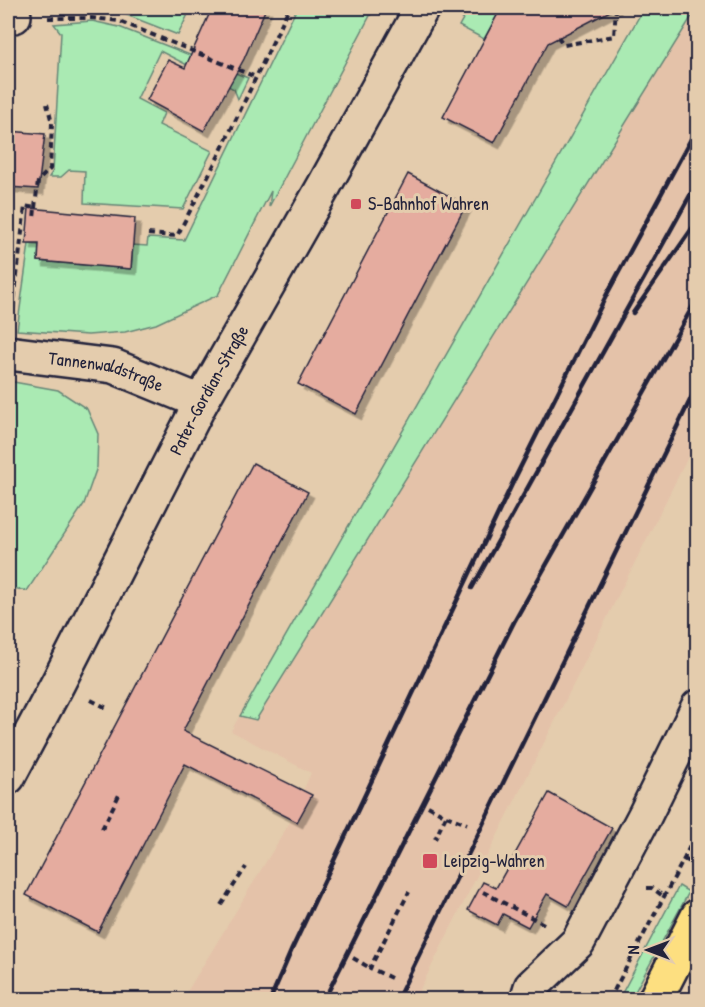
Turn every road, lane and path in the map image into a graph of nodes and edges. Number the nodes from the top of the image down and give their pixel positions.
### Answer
1 (289, 8) edge
2 (422, 8) edge
3 (616, 8) edge
4 (20, 17) edge
5 (558, 37) dead end
6 (256, 76) junction
7 (47, 104) dead end
8 (35, 208) junction
9 (34, 219) dead end
10 (148, 234) dead end
11 (10, 338) edge
12 (201, 402) junction
13 (698, 707) edge
14 (8, 777) edge
15 (118, 795) dead end
16 (428, 806) dead end
17 (446, 816) junction
18 (467, 824) dead end
19 (698, 828) edge
20 (102, 829) dead end
21 (435, 839) dead end
22 (684, 859) junction
23 (698, 866) edge
24 (246, 867) dead end
25 (409, 892) dead end
26 (483, 892) dead end
27 (221, 905) dead end
28 (698, 916) edge
29 (533, 918) dead end
30 (353, 958) dead end
31 (370, 968) junction
32 (391, 978) dead end
33 (526, 999) edge
34 (609, 999) edge
35 (655, 999) edge

1 - 6 path
2 - 12 street, Pater-Gordian-Straße
3 - 5 path
4 - 6 path
6 - 10 path
7 - 8 path
8 - 9 path
8 - 11 path
11 - 12 street, Tannenwaldstraße
12 - 14 street, Pater-Gordian-Straße
13 - 33 street
15 - 20 path
16 - 17 path
17 - 18 path
17 - 21 path
19 - 22 path
22 - 23 path
22 - 34 path
24 - 27 path
25 - 31 path
26 - 29 path
28 - 35 main road
30 - 31 path
31 - 32 path

